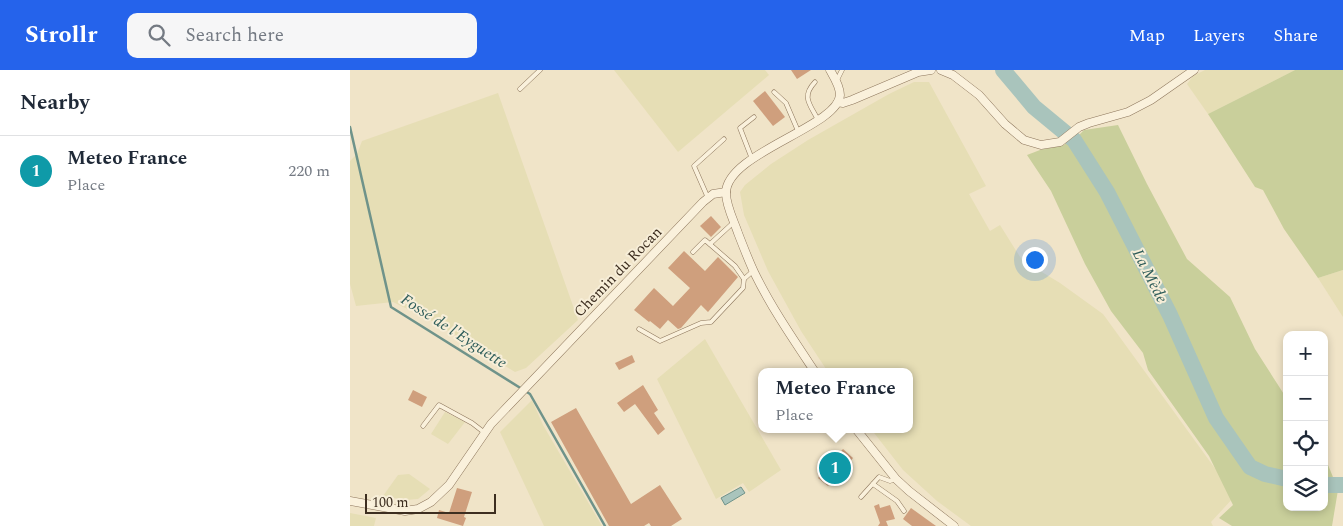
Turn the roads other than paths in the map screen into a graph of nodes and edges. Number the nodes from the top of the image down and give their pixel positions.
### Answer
1 (540, 70) edge
2 (830, 70) edge
3 (842, 70) edge
4 (930, 70) edge
5 (941, 70) edge
6 (1194, 70) edge
7 (815, 82) dead end
8 (836, 82) junction
9 (520, 88) dead end
10 (774, 92) dead end
11 (838, 102) junction
12 (754, 117) dead end
13 (818, 120) junction
14 (798, 131) junction
15 (724, 139) dead end
16 (752, 159) junction
17 (726, 192) junction
18 (708, 198) junction
19 (734, 222) junction
20 (710, 244) junction
21 (693, 252) dead end
22 (753, 271) junction
23 (744, 279) junction
24 (640, 329) dead end
25 (812, 368) edge
26 (423, 426) dead end
27 (485, 433) junction
28 (859, 433) edge
29 (896, 479) junction
30 (872, 484) junction
31 (861, 497) dead end
32 (350, 501) edge
33 (904, 511) dead end
34 (954, 526) edge

1 - 9 lane
2 - 8 street
3 - 8 lane
4 - 11 street
5 - 6 street
7 - 13 lane
8 - 11 street
10 - 14 lane
11 - 13 street
12 - 16 lane
13 - 14 street
14 - 16 street
15 - 18 lane
16 - 17 street
17 - 18 street, Chemin du Rocan
17 - 19 street
18 - 27 street, Chemin du Rocan
19 - 20 lane
19 - 22 street
20 - 21 lane
20 - 23 lane
22 - 23 lane
22 - 25 street
23 - 24 lane
26 - 27 lane
27 - 32 street, Chemin du Rocan
28 - 29 street
29 - 30 lane
29 - 34 street
30 - 31 lane
30 - 33 lane

